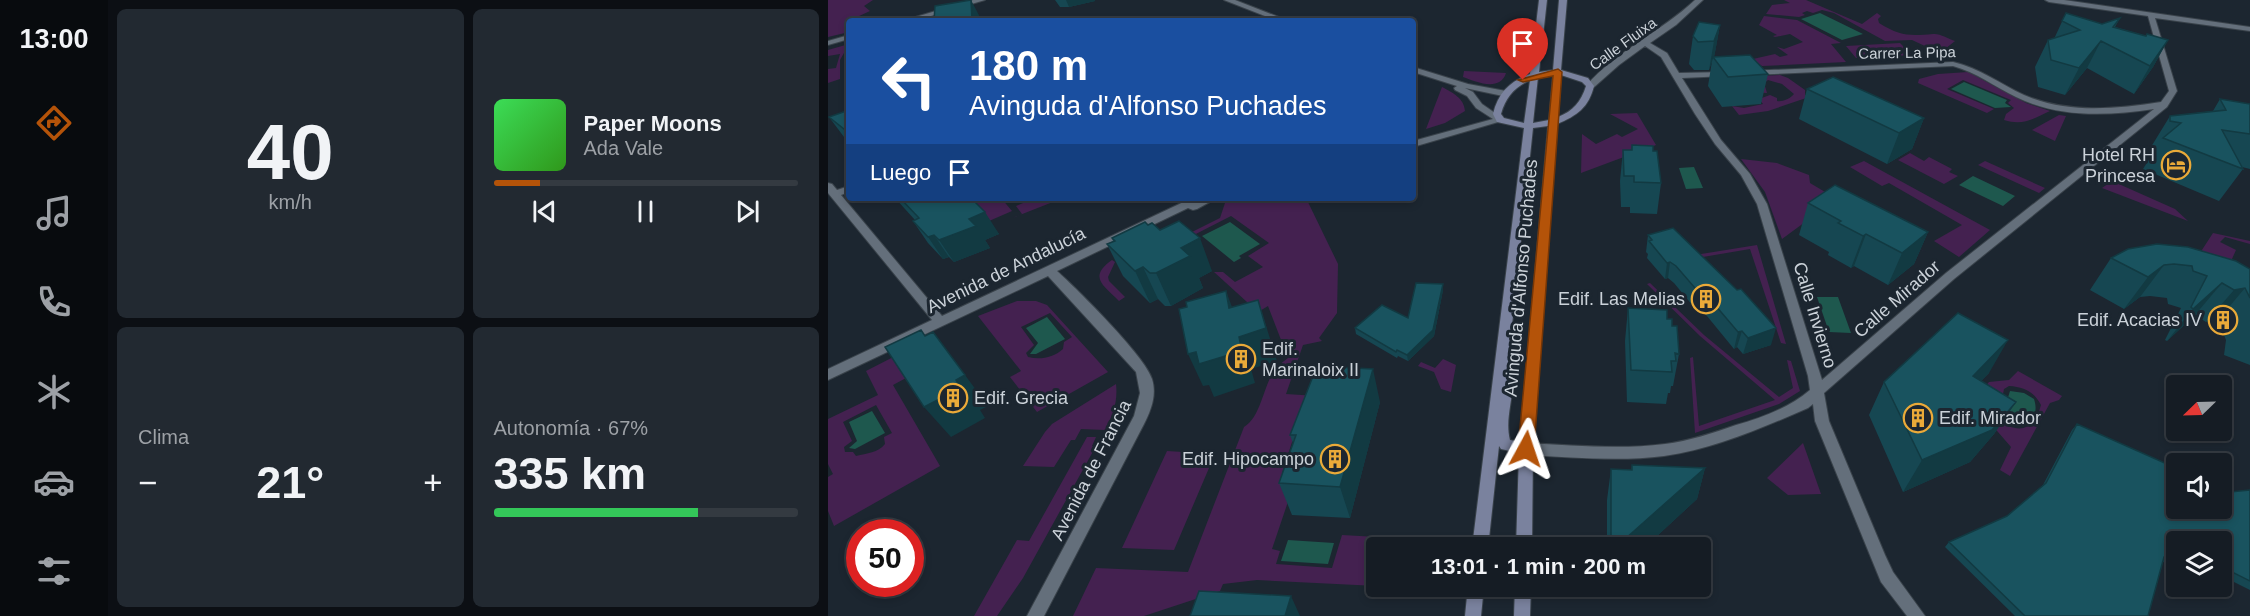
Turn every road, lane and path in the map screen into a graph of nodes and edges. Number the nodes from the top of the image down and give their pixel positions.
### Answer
1 (981, 0) edge
2 (1228, 0) edge
3 (1543, 0) edge
4 (1563, 0) edge
5 (1699, 0) edge
6 (2049, 0) edge
7 (1269, 15) junction
8 (2151, 15) junction
9 (917, 18) edge
10 (1261, 18) edge
11 (1277, 18) edge
12 (2250, 29) edge
13 (846, 38) edge
14 (828, 43) edge
15 (1646, 44) junction
16 (1416, 70) edge
17 (1558, 72) junction
18 (1535, 75) junction
19 (1677, 76) junction
20 (1440, 79) junction
21 (1590, 86) junction
22 (1503, 93) junction
23 (2164, 105) junction
24 (1479, 106) junction
25 (1500, 120) junction
26 (1554, 120) junction
27 (1527, 126) junction
28 (1458, 131) junction
29 (1416, 141) edge
30 (846, 189) edge
31 (831, 190) edge
32 (1194, 201) edge
33 (1206, 201) edge
34 (1041, 273) junction
35 (1063, 283) junction
36 (940, 322) junction
37 (1501, 357) junction
38 (828, 375) edge
39 (1819, 391) junction
40 (1526, 449) junction
41 (1481, 537) edge
42 (1524, 537) edge
43 (1475, 597) edge
44 (1523, 597) edge
45 (1035, 616) edge
46 (1473, 616) edge
47 (1522, 616) edge
48 (1917, 616) edge

1 - 9 street
2 - 7 street
3 - 18 main road, Avinguda d'Alfonso Puchades
4 - 17 main road, Avinguda d'Alfonso Puchades
5 - 15 street, Calle Fluixa
6 - 8 street
7 - 10 street
7 - 11 street
8 - 12 street
8 - 23 street
13 - 14 street
15 - 19 street, Calle Invierno
15 - 21 street, Calle Fluixa
16 - 20 street
17 - 18 main road
17 - 21 main road
17 - 26 main road, Avinguda d'Alfonso Puchades
18 - 22 main road
18 - 27 main road, Avinguda d'Alfonso Puchades
19 - 23 street, Carrer La Pipa
19 - 39 street, Calle Invierno
20 - 22 street
20 - 24 street
21 - 26 main road
22 - 25 main road
23 - 39 street, Calle Mirador
24 - 25 street
24 - 28 street
25 - 27 main road
25 - 28 street
26 - 27 main road
26 - 40 main road, Avinguda d'Alfonso Puchades
27 - 37 main road, Avinguda d'Alfonso Puchades
28 - 29 street
30 - 31 street
31 - 36 street
32 - 34 street, Avenida de Andalucía
33 - 35 street, Avenida de Andalucía
34 - 35 street, Avenida de Francia
34 - 36 street, Avenida de Andalucía
35 - 45 street, Avenida de Francia
36 - 38 street, Avenida de Andalucía
37 - 40 main road
37 - 41 main road, Avinguda d'Alfonso Puchades
39 - 40 street, Calle Mirador
39 - 48 street, Calle Invierno
40 - 42 main road, Avinguda d'Alfonso Puchades
43 - 46 main road
44 - 47 main road

